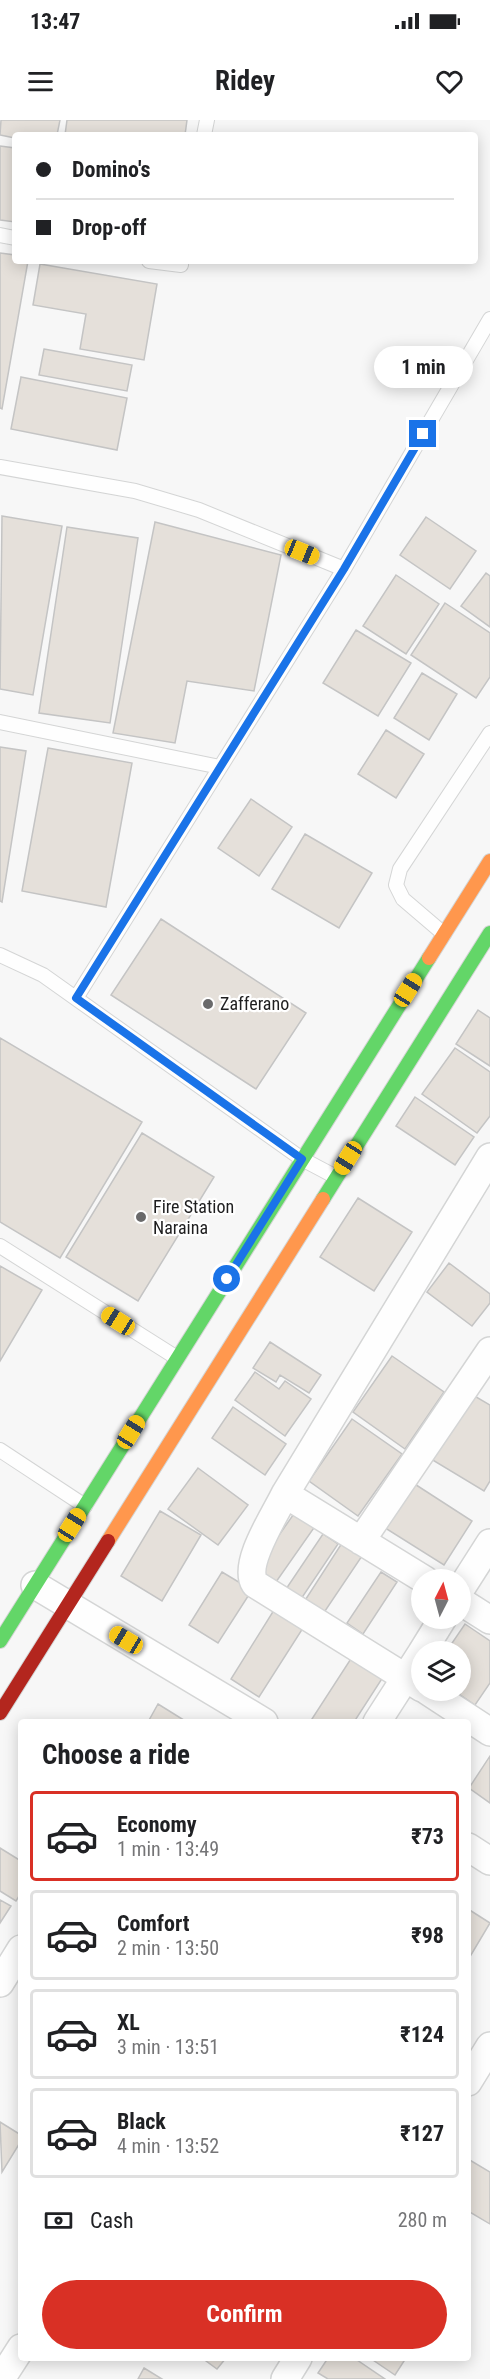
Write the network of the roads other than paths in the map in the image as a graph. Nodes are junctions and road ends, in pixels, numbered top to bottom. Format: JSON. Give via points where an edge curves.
{"nodes":[{"id":1,"x":490,"y":319,"type":"edge"},
{"id":2,"x":0,"y":467,"type":"edge"},
{"id":3,"x":344,"y":569,"type":"junction"},
{"id":4,"x":0,"y":722,"type":"edge"},
{"id":5,"x":490,"y":733,"type":"edge"},
{"id":6,"x":220,"y":767,"type":"junction"},
{"id":7,"x":490,"y":861,"type":"edge"},
{"id":8,"x":490,"y":933,"type":"edge"},
{"id":9,"x":444,"y":934,"type":"junction"},
{"id":10,"x":0,"y":955,"type":"edge"},
{"id":11,"x":76,"y":998,"type":"junction"},
{"id":12,"x":490,"y":1157,"type":"edge"},
{"id":13,"x":302,"y":1159,"type":"junction"},
{"id":14,"x":336,"y":1177,"type":"junction"},
{"id":15,"x":0,"y":1246,"type":"edge"},
{"id":16,"x":490,"y":1351,"type":"edge"},
{"id":17,"x":177,"y":1358,"type":"junction"},
{"id":18,"x":0,"y":1450,"type":"edge"},
{"id":19,"x":285,"y":1494,"type":"junction"},
{"id":20,"x":85,"y":1506,"type":"junction"},
{"id":21,"x":361,"y":1541,"type":"junction"},
{"id":22,"x":490,"y":1543,"type":"edge"},
{"id":23,"x":411,"y":1571,"type":"edge"},
{"id":24,"x":471,"y":1573,"type":"edge"},
{"id":25,"x":35,"y":1585,"type":"junction"},
{"id":26,"x":67,"y":1605,"type":"junction"},
{"id":27,"x":471,"y":1608,"type":"edge"},
{"id":28,"x":490,"y":1620,"type":"edge"},
{"id":29,"x":0,"y":1641,"type":"edge"},
{"id":30,"x":411,"y":1681,"type":"edge"},
{"id":31,"x":411,"y":1691,"type":"edge"},
{"id":32,"x":443,"y":1701,"type":"edge"},
{"id":33,"x":0,"y":1713,"type":"edge"},
{"id":34,"x":259,"y":1719,"type":"edge"},
{"id":35,"x":380,"y":1719,"type":"edge"},
{"id":36,"x":470,"y":1719,"type":"edge"},
{"id":37,"x":471,"y":1720,"type":"edge"},
{"id":38,"x":490,"y":1732,"type":"edge"},
{"id":39,"x":471,"y":1849,"type":"edge"},
{"id":40,"x":490,"y":1861,"type":"edge"},
{"id":41,"x":18,"y":1954,"type":"edge"},
{"id":42,"x":0,"y":1983,"type":"edge"},
{"id":43,"x":490,"y":2046,"type":"edge"},
{"id":44,"x":471,"y":2077,"type":"edge"},
{"id":45,"x":18,"y":2353,"type":"edge"},
{"id":46,"x":296,"y":2361,"type":"edge"},
{"id":47,"x":1,"y":2379,"type":"edge"},
{"id":48,"x":285,"y":2379,"type":"edge"}],
"edges":[{"from":1,"to":3,"type":"lane"},
{"from":2,"to":3,"type":"lane","via":[[146,494],[199,510]]},
{"from":3,"to":6,"type":"lane"},
{"from":4,"to":6,"type":"lane"},
{"from":5,"to":9,"type":"lane","via":[[400,869],[396,885],[403,899]]},
{"from":6,"to":11,"type":"lane"},
{"from":7,"to":9,"type":"main road"},
{"from":8,"to":14,"type":"main road"},
{"from":9,"to":13,"type":"main road"},
{"from":10,"to":11,"type":"lane","via":[[43,975]]},
{"from":11,"to":13,"type":"lane"},
{"from":12,"to":19,"type":"street"},
{"from":13,"to":14,"type":"lane"},
{"from":13,"to":17,"type":"main road"},
{"from":14,"to":26,"type":"main road"},
{"from":15,"to":17,"type":"lane"},
{"from":16,"to":21,"type":"street"},
{"from":17,"to":20,"type":"main road"},
{"from":18,"to":20,"type":"lane"},
{"from":19,"to":21,"type":"street"},
{"from":19,"to":30,"type":"street","via":[[253,1559],[251,1577],[255,1584]]},
{"from":20,"to":25,"type":"main road"},
{"from":21,"to":23,"type":"street"},
{"from":22,"to":24,"type":"street"},
{"from":25,"to":26,"type":"street"},
{"from":25,"to":29,"type":"main road"},
{"from":26,"to":33,"type":"main road"},
{"from":26,"to":34,"type":"street"},
{"from":27,"to":28,"type":"street"},
{"from":31,"to":35,"type":"street"},
{"from":32,"to":36,"type":"street"},
{"from":37,"to":38,"type":"street"},
{"from":39,"to":40,"type":"street"},
{"from":41,"to":42,"type":"street"},
{"from":43,"to":44,"type":"street"},
{"from":45,"to":47,"type":"street"},
{"from":46,"to":48,"type":"street"}]}
